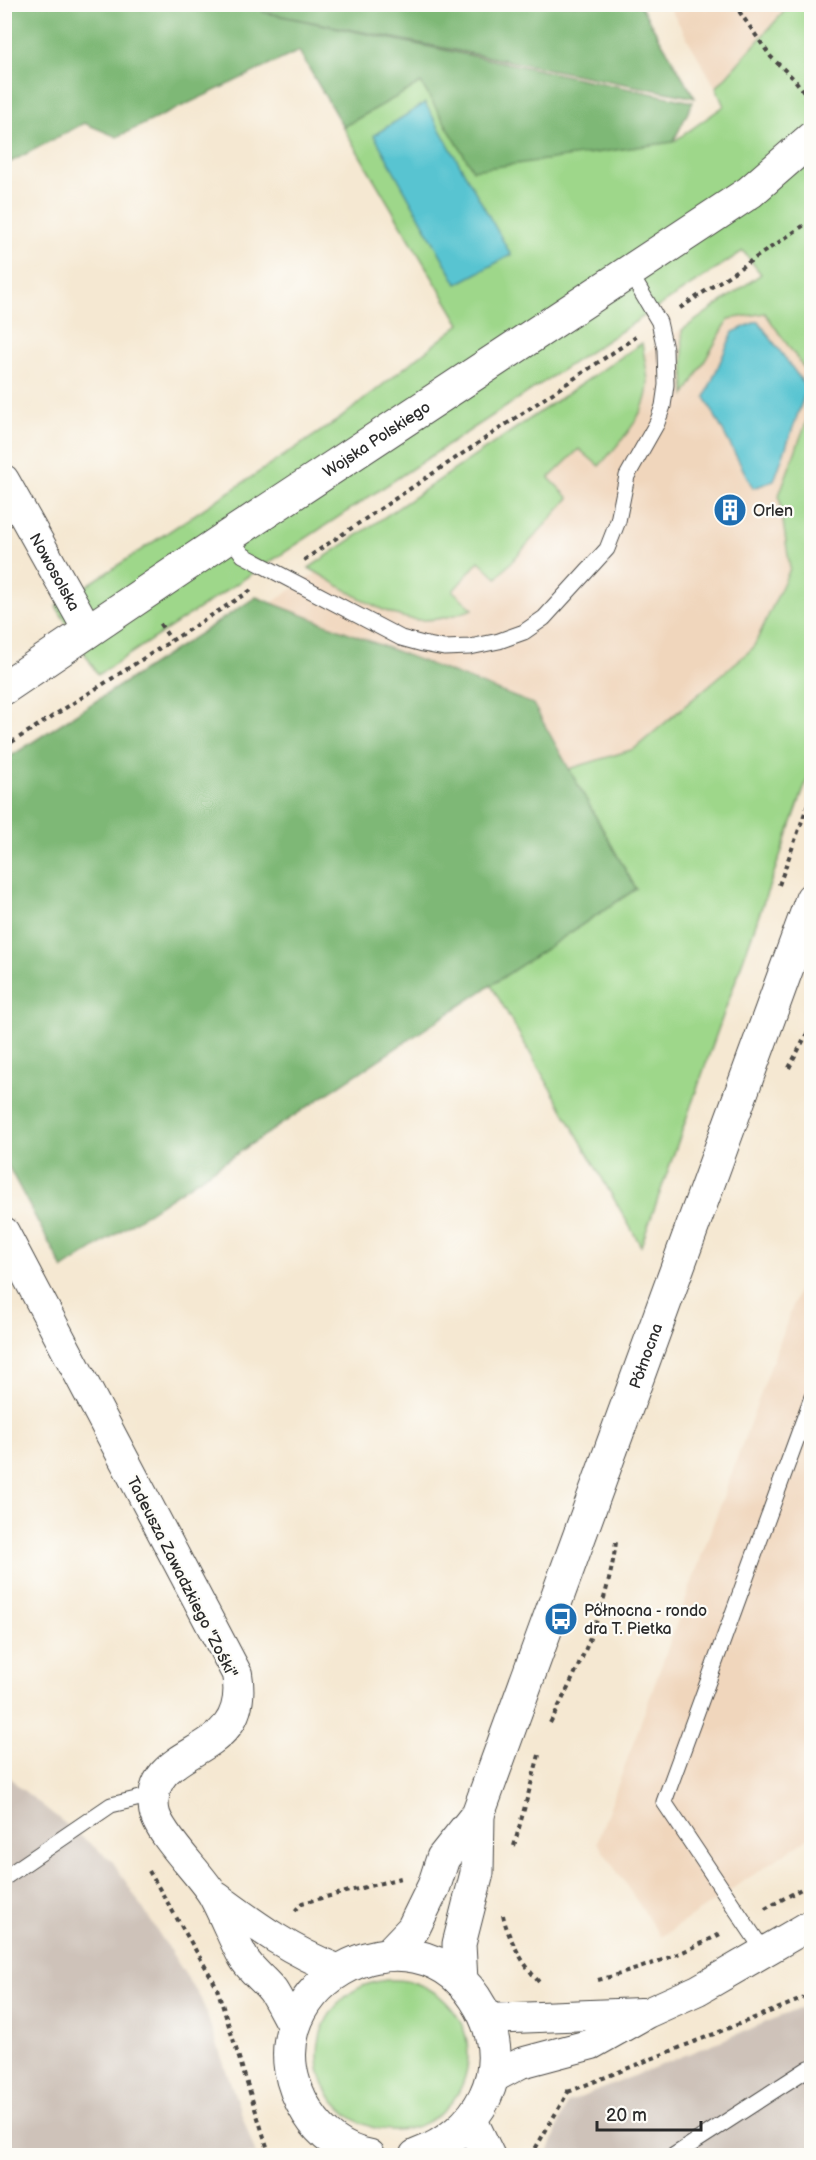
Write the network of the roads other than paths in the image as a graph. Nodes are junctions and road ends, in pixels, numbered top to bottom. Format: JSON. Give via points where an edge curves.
{"nodes":[{"id":1,"x":812,"y":138,"type":"edge"},
{"id":2,"x":812,"y":164,"type":"edge"},
{"id":3,"x":750,"y":192,"type":"junction"},
{"id":4,"x":630,"y":273,"type":"junction"},
{"id":5,"x":4,"y":480,"type":"edge"},
{"id":6,"x":229,"y":536,"type":"junction"},
{"id":7,"x":89,"y":632,"type":"junction"},
{"id":8,"x":4,"y":688,"type":"edge"},
{"id":9,"x":812,"y":899,"type":"edge"},
{"id":10,"x":4,"y":1232,"type":"edge"},
{"id":11,"x":812,"y":1397,"type":"edge"},
{"id":12,"x":153,"y":1795,"type":"junction"},
{"id":13,"x":478,"y":1814,"type":"junction"},
{"id":14,"x":4,"y":1878,"type":"edge"},
{"id":15,"x":213,"y":1894,"type":"junction"},
{"id":16,"x":812,"y":1924,"type":"edge"},
{"id":17,"x":765,"y":1953,"type":"junction"},
{"id":18,"x":389,"y":1954,"type":"junction"},
{"id":19,"x":337,"y":1970,"type":"junction"},
{"id":20,"x":461,"y":1981,"type":"junction"},
{"id":21,"x":647,"y":2013,"type":"junction"},
{"id":22,"x":487,"y":2019,"type":"junction"},
{"id":23,"x":293,"y":2027,"type":"junction"},
{"id":24,"x":812,"y":2071,"type":"edge"},
{"id":25,"x":491,"y":2079,"type":"junction"},
{"id":26,"x":471,"y":2121,"type":"junction"},
{"id":27,"x":314,"y":2124,"type":"junction"},
{"id":28,"x":322,"y":2156,"type":"edge"},
{"id":29,"x":369,"y":2156,"type":"edge"},
{"id":30,"x":416,"y":2156,"type":"edge"},
{"id":31,"x":488,"y":2156,"type":"edge"},
{"id":32,"x":673,"y":2156,"type":"edge"}],
"edges":[{"from":1,"to":3,"type":"street","name":"Wojska Polskiego"},
{"from":2,"to":3,"type":"street","name":"Wojska Polskiego"},
{"from":3,"to":4,"type":"street","name":"Wojska Polskiego"},
{"from":4,"to":6,"type":"street","name":"Wojska Polskiego"},
{"from":4,"to":6,"type":"lane","via":[[659,322],[665,349],[663,406],[627,476],[607,549],[544,618],[524,632],[470,647],[444,648],[401,638],[243,555]]},
{"from":5,"to":7,"type":"street","name":"Nowosolska"},
{"from":6,"to":7,"type":"street","name":"Wojska Polskiego"},
{"from":7,"to":8,"type":"street","name":"Wojska Polskiego"},
{"from":9,"to":13,"type":"street","name":"Północna"},
{"from":10,"to":12,"type":"street","name":"Tadeusza Zawadzkiego \"Zośki\"","via":[[237,1674],[238,1709],[227,1728],[166,1770]]},
{"from":11,"to":17,"type":"lane","via":[[664,1802]]},
{"from":12,"to":14,"type":"lane","via":[[111,1805]]},
{"from":12,"to":15,"type":"street","via":[[154,1812],[164,1830]]},
{"from":13,"to":18,"type":"street","via":[[443,1858],[413,1929]]},
{"from":13,"to":20,"type":"street","via":[[477,1874],[459,1944]]},
{"from":15,"to":19,"type":"street","via":[[306,1958]]},
{"from":15,"to":23,"type":"street","via":[[244,1959],[273,1991]]},
{"from":16,"to":17,"type":"street"},
{"from":17,"to":21,"type":"street","via":[[699,1990]]},
{"from":18,"to":19,"type":"street","via":[[362,1958]]},
{"from":18,"to":20,"type":"street","via":[[415,1957],[440,1966]]},
{"from":19,"to":23,"type":"street","via":[[303,2004]]},
{"from":20,"to":22,"type":"street"},
{"from":21,"to":22,"type":"street"},
{"from":21,"to":25,"type":"street","via":[[592,2044],[521,2063]]},
{"from":22,"to":25,"type":"street","via":[[492,2038]]},
{"from":23,"to":27,"type":"street","via":[[289,2061],[296,2095]]},
{"from":24,"to":32,"type":"lane","via":[[809,2068]]},
{"from":25,"to":26,"type":"street"},
{"from":26,"to":30,"type":"street","via":[[455,2136]]},
{"from":26,"to":31,"type":"street"},
{"from":27,"to":28,"type":"street"},
{"from":27,"to":29,"type":"street","via":[[336,2143]]}]}
